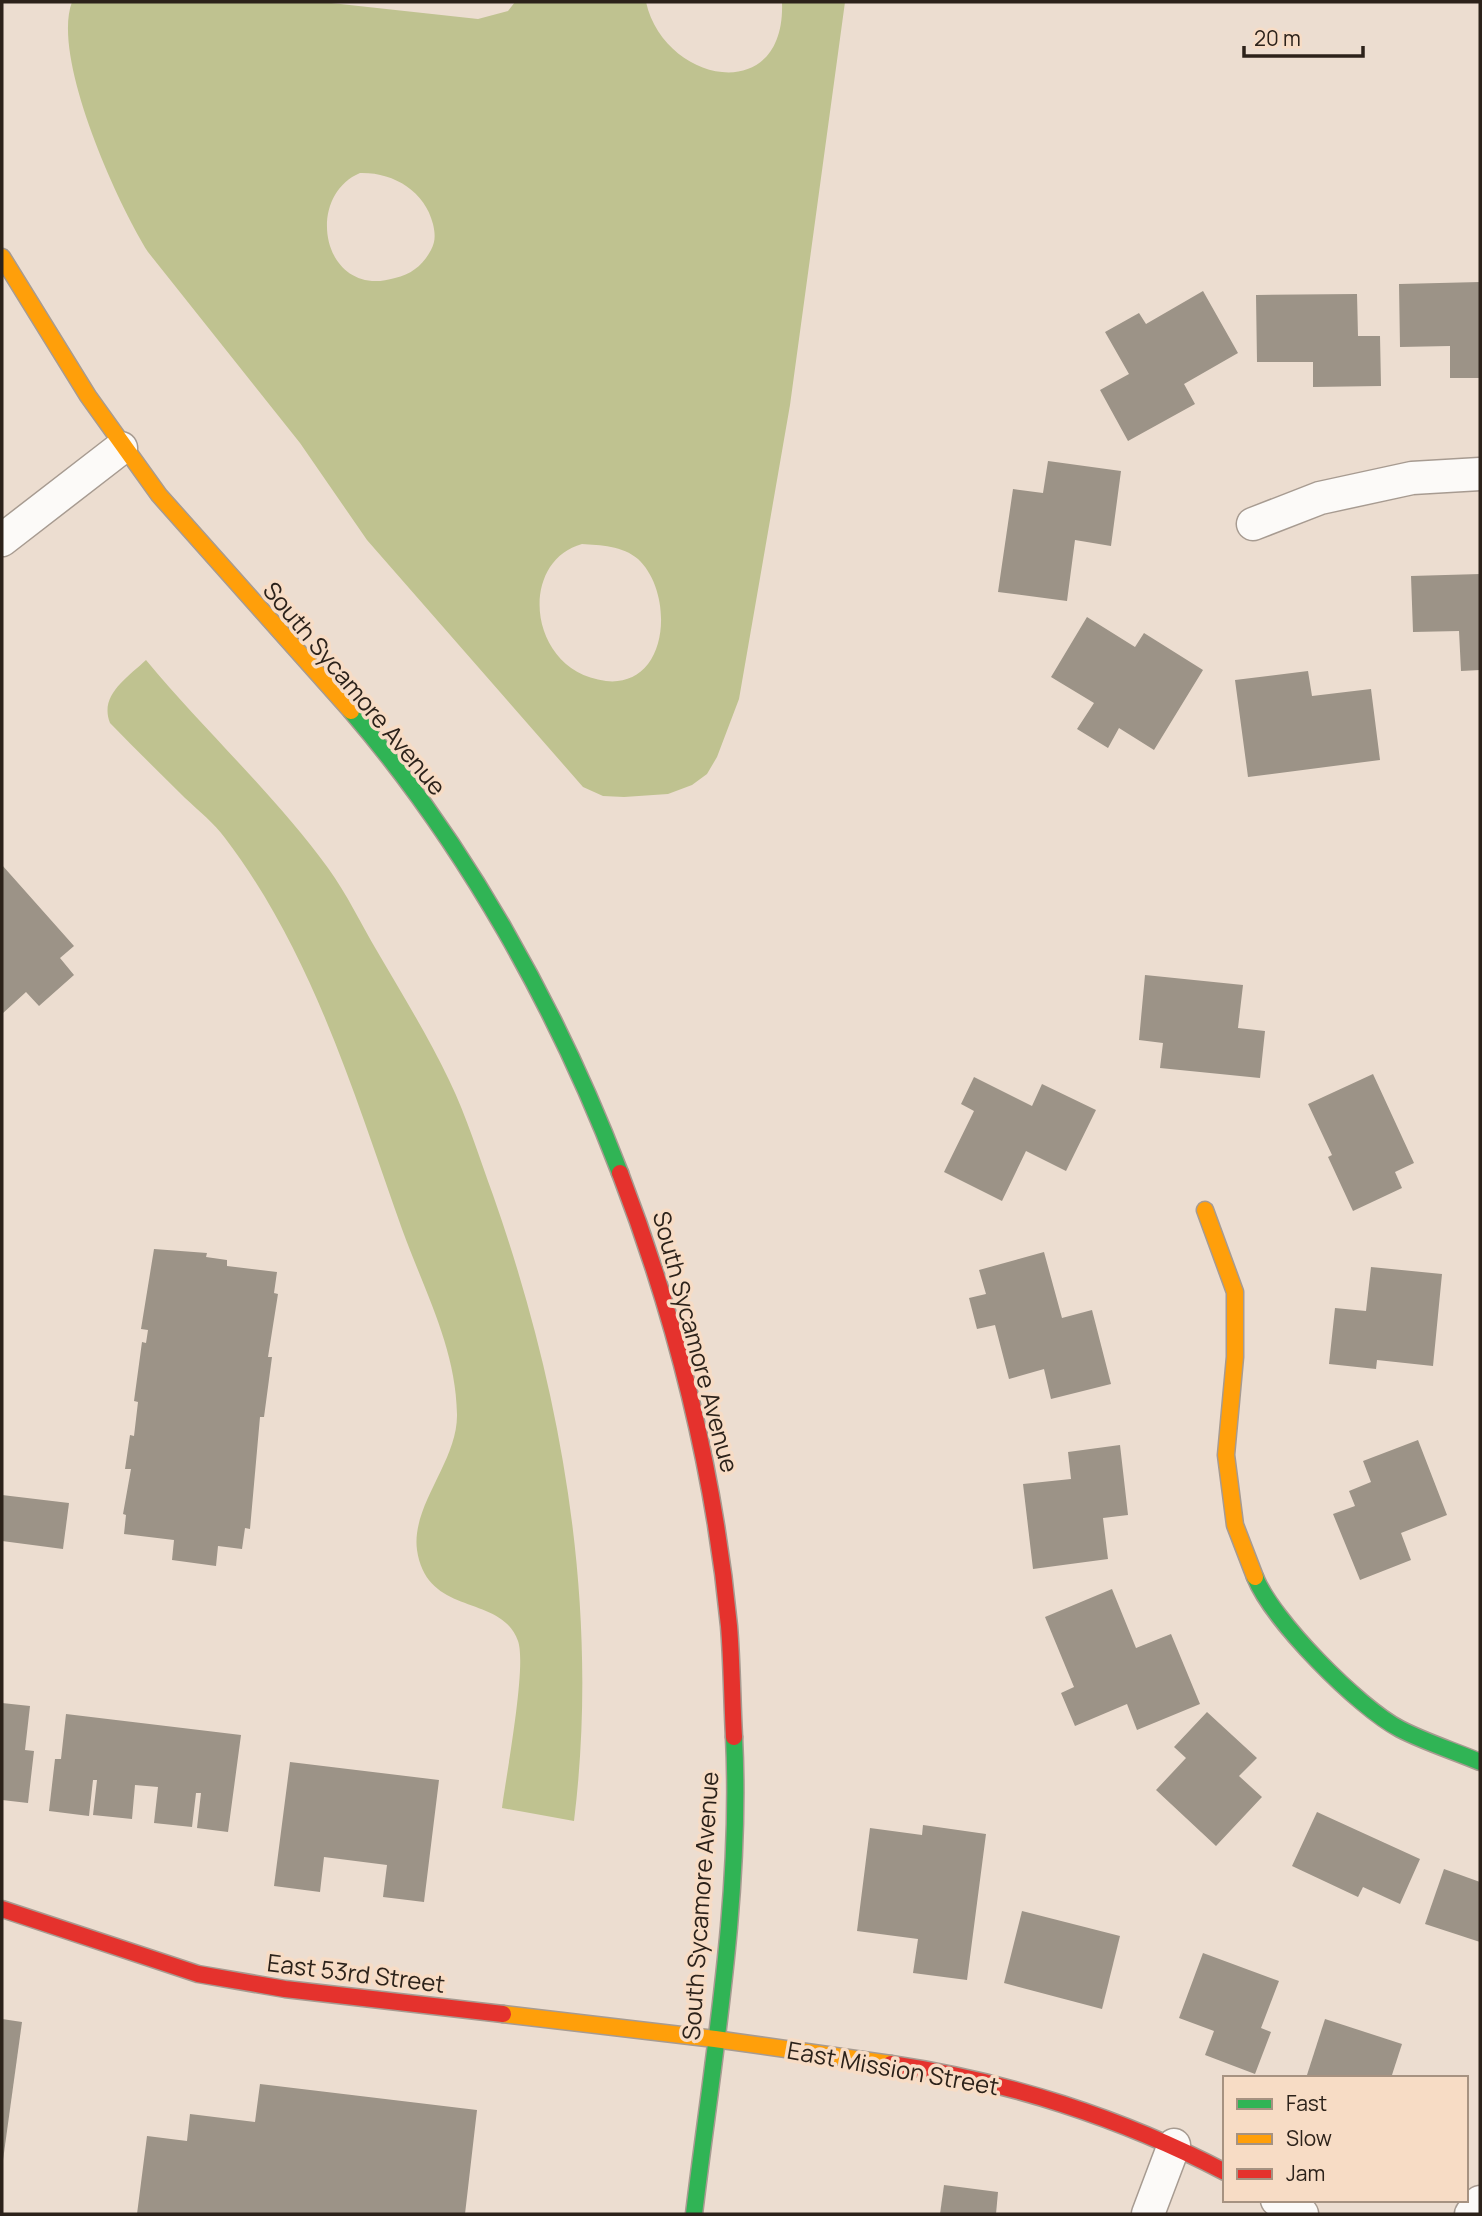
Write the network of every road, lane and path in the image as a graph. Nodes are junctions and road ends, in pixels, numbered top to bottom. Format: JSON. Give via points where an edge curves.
{"nodes":[{"id":1,"x":2,"y":257,"type":"edge"},
{"id":2,"x":121,"y":448,"type":"junction"},
{"id":3,"x":1480,"y":474,"type":"edge"},
{"id":4,"x":1253,"y":524,"type":"dead end"},
{"id":5,"x":2,"y":540,"type":"edge"},
{"id":6,"x":1205,"y":1210,"type":"dead end"},
{"id":7,"x":1480,"y":1762,"type":"edge"},
{"id":8,"x":2,"y":1909,"type":"edge"},
{"id":9,"x":715,"y":2039,"type":"junction"},
{"id":10,"x":1174,"y":2145,"type":"junction"},
{"id":11,"x":1223,"y":2171,"type":"edge"},
{"id":12,"x":1281,"y":2202,"type":"edge"},
{"id":13,"x":1480,"y":2202,"type":"edge"},
{"id":14,"x":694,"y":2214,"type":"edge"},
{"id":15,"x":1148,"y":2214,"type":"edge"},
{"id":16,"x":1302,"y":2214,"type":"edge"},
{"id":17,"x":1471,"y":2214,"type":"edge"}],
"edges":[{"from":1,"to":2,"type":"main road","name":"South Sycamore Avenue"},
{"from":2,"to":5,"type":"street"},
{"from":2,"to":9,"type":"main road","name":"South Sycamore Avenue","via":[[372,739],[448,840],[520,954],[554,1020],[633,1201],[686,1377],[724,1565],[735,1786]]},
{"from":3,"to":4,"type":"street","via":[[1412,478],[1333,495]]},
{"from":6,"to":7,"type":"main road","via":[[1235,1292],[1235,1357],[1226,1455],[1235,1525],[1258,1585],[1304,1646],[1341,1685],[1398,1728]]},
{"from":8,"to":9,"type":"main road","name":"East 53rd Street","via":[[198,1975]]},
{"from":9,"to":10,"type":"main road","name":"East Mission Street","via":[[938,2071],[1037,2096]]},
{"from":9,"to":14,"type":"main road","name":"South Sycamore Avenue"},
{"from":10,"to":11,"type":"main road","name":"East Mission Street"},
{"from":10,"to":15,"type":"street"},
{"from":12,"to":16,"type":"street"},
{"from":13,"to":17,"type":"street"}]}
